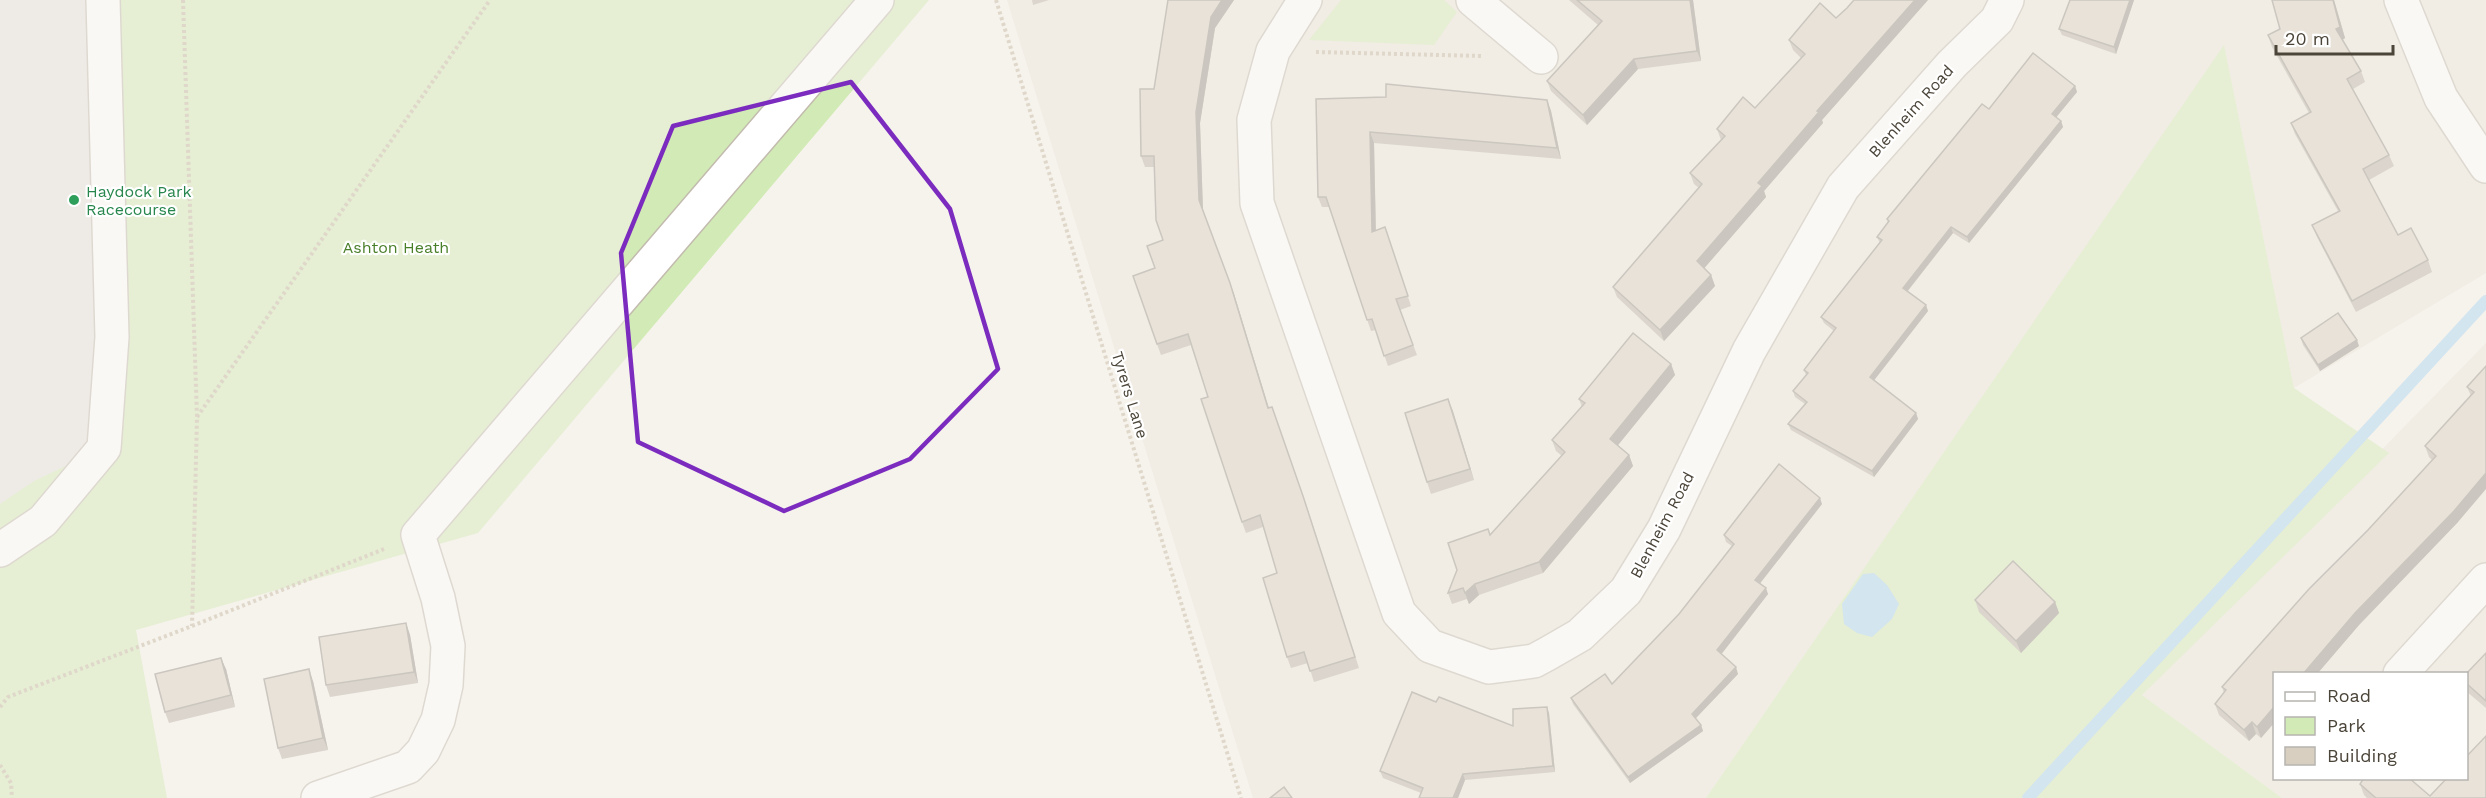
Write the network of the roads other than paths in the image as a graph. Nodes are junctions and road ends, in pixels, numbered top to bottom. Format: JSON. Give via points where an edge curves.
{"nodes":[{"id":1,"x":103,"y":0,"type":"edge"},
{"id":2,"x":877,"y":0,"type":"edge"},
{"id":3,"x":1305,"y":0,"type":"edge"},
{"id":4,"x":1473,"y":0,"type":"edge"},
{"id":5,"x":2007,"y":0,"type":"edge"},
{"id":6,"x":2412,"y":3,"type":"edge"},
{"id":7,"x":1541,"y":57,"type":"dead end"},
{"id":8,"x":2486,"y":166,"type":"edge"},
{"id":9,"x":0,"y":550,"type":"edge"},
{"id":10,"x":2486,"y":580,"type":"edge"},
{"id":11,"x":2402,"y":672,"type":"edge"},
{"id":12,"x":318,"y":798,"type":"edge"}],
"edges":[{"from":1,"to":9,"type":"street","via":[[112,338],[104,448],[44,521]]},
{"from":2,"to":12,"type":"street","via":[[418,535],[448,646],[446,685],[438,720],[423,751],[408,767]]},
{"from":3,"to":5,"type":"street","name":"Blenheim Road","via":[[1273,51],[1254,120],[1257,203],[1399,613],[1430,646],[1488,667],[1534,661],[1547,654],[1580,635],[1626,591],[1664,529],[1749,351],[1843,187],[1952,64],[1997,20]]},
{"from":4,"to":7,"type":"street"},
{"from":6,"to":8,"type":"street","via":[[2440,98]]},
{"from":10,"to":11,"type":"street"}]}
